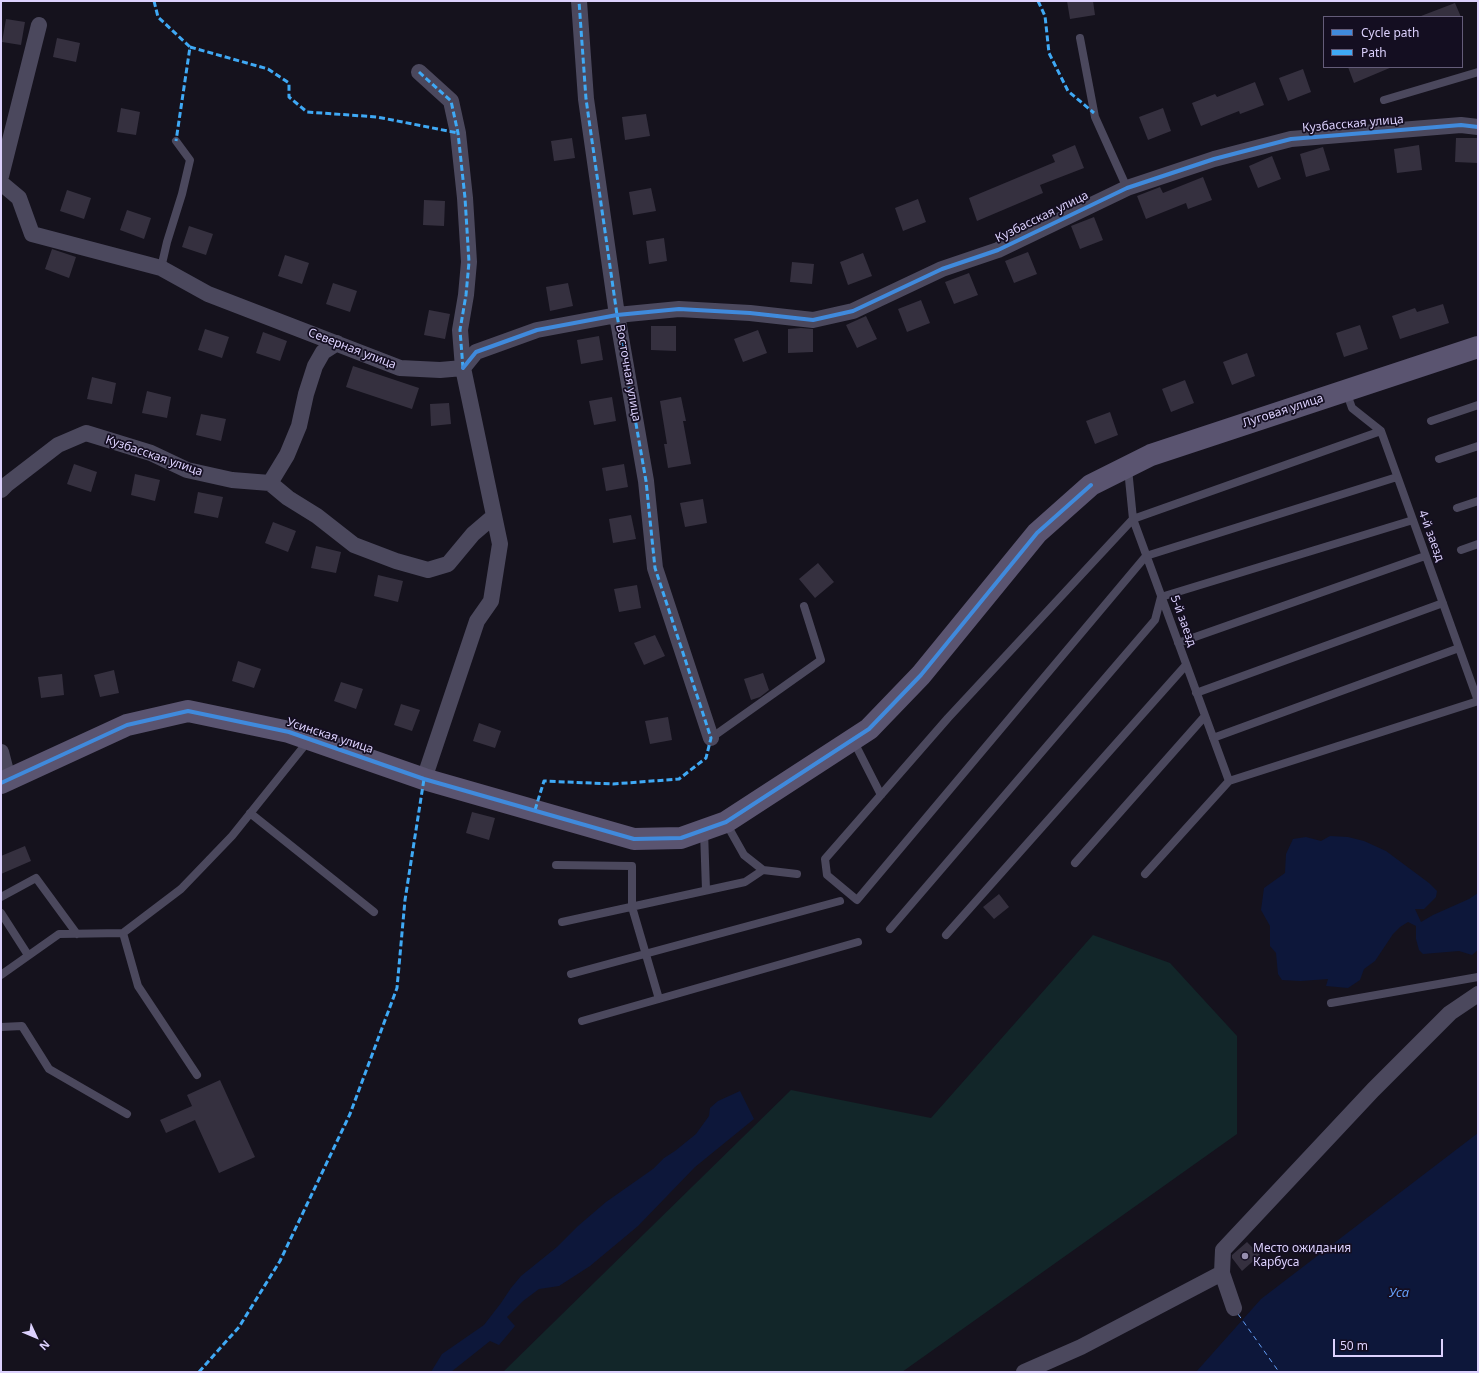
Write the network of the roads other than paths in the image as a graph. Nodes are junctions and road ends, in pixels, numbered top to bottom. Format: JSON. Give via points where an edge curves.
{"nodes":[{"id":1,"x":579,"y":1,"type":"edge"},
{"id":2,"x":39,"y":25,"type":"dead end"},
{"id":3,"x":1080,"y":38,"type":"dead end"},
{"id":4,"x":419,"y":72,"type":"dead end"},
{"id":5,"x":1478,"y":72,"type":"edge"},
{"id":6,"x":1384,"y":100,"type":"dead end"},
{"id":7,"x":1478,"y":127,"type":"edge"},
{"id":8,"x":176,"y":141,"type":"dead end"},
{"id":9,"x":1,"y":176,"type":"edge"},
{"id":10,"x":1,"y":183,"type":"edge"},
{"id":11,"x":1126,"y":188,"type":"junction"},
{"id":12,"x":161,"y":268,"type":"junction"},
{"id":13,"x":618,"y":316,"type":"junction"},
{"id":14,"x":337,"y":343,"type":"junction"},
{"id":15,"x":1478,"y":347,"type":"edge"},
{"id":16,"x":463,"y":368,"type":"junction"},
{"id":17,"x":1346,"y":390,"type":"junction"},
{"id":18,"x":1478,"y":405,"type":"edge"},
{"id":19,"x":1431,"y":421,"type":"dead end"},
{"id":20,"x":1380,"y":431,"type":"junction"},
{"id":21,"x":1478,"y":446,"type":"edge"},
{"id":22,"x":1439,"y":459,"type":"dead end"},
{"id":23,"x":1128,"y":466,"type":"junction"},
{"id":24,"x":1397,"y":477,"type":"junction"},
{"id":25,"x":270,"y":483,"type":"junction"},
{"id":26,"x":1,"y":490,"type":"edge"},
{"id":27,"x":1478,"y":501,"type":"edge"},
{"id":28,"x":1457,"y":508,"type":"dead end"},
{"id":29,"x":494,"y":516,"type":"junction"},
{"id":30,"x":1133,"y":519,"type":"junction"},
{"id":31,"x":1413,"y":520,"type":"junction"},
{"id":32,"x":1478,"y":544,"type":"edge"},
{"id":33,"x":1461,"y":550,"type":"dead end"},
{"id":34,"x":1146,"y":556,"type":"junction"},
{"id":35,"x":1425,"y":556,"type":"junction"},
{"id":36,"x":1161,"y":597,"type":"junction"},
{"id":37,"x":1443,"y":603,"type":"junction"},
{"id":38,"x":804,"y":606,"type":"dead end"},
{"id":39,"x":1178,"y":643,"type":"junction"},
{"id":40,"x":1459,"y":648,"type":"junction"},
{"id":41,"x":1186,"y":664,"type":"junction"},
{"id":42,"x":1196,"y":693,"type":"junction"},
{"id":43,"x":1478,"y":701,"type":"edge"},
{"id":44,"x":1205,"y":716,"type":"junction"},
{"id":45,"x":711,"y":738,"type":"joint"},
{"id":46,"x":1213,"y":738,"type":"junction"},
{"id":47,"x":310,"y":739,"type":"junction"},
{"id":48,"x":852,"y":740,"type":"junction"},
{"id":49,"x":1,"y":752,"type":"edge"},
{"id":50,"x":424,"y":779,"type":"junction"},
{"id":51,"x":5,"y":781,"type":"edge"},
{"id":52,"x":1229,"y":781,"type":"junction"},
{"id":53,"x":881,"y":795,"type":"junction"},
{"id":54,"x":250,"y":813,"type":"junction"},
{"id":55,"x":726,"y":822,"type":"junction"},
{"id":56,"x":704,"y":830,"type":"junction"},
{"id":57,"x":1075,"y":862,"type":"dead end"},
{"id":58,"x":556,"y":865,"type":"dead end"},
{"id":59,"x":763,"y":870,"type":"junction"},
{"id":60,"x":797,"y":874,"type":"dead end"},
{"id":61,"x":1145,"y":874,"type":"dead end"},
{"id":62,"x":706,"y":890,"type":"junction"},
{"id":63,"x":1,"y":897,"type":"edge"},
{"id":64,"x":840,"y":901,"type":"dead end"},
{"id":65,"x":632,"y":907,"type":"junction"},
{"id":66,"x":374,"y":912,"type":"dead end"},
{"id":67,"x":1,"y":913,"type":"edge"},
{"id":68,"x":562,"y":922,"type":"dead end"},
{"id":69,"x":890,"y":928,"type":"dead end"},
{"id":70,"x":123,"y":933,"type":"junction"},
{"id":71,"x":76,"y":934,"type":"junction"},
{"id":72,"x":946,"y":935,"type":"dead end"},
{"id":73,"x":858,"y":942,"type":"dead end"},
{"id":74,"x":646,"y":954,"type":"junction"},
{"id":75,"x":28,"y":955,"type":"junction"},
{"id":76,"x":571,"y":974,"type":"dead end"},
{"id":77,"x":1,"y":975,"type":"edge"},
{"id":78,"x":1478,"y":977,"type":"edge"},
{"id":79,"x":1478,"y":994,"type":"edge"},
{"id":80,"x":659,"y":999,"type":"junction"},
{"id":81,"x":1331,"y":1004,"type":"dead end"},
{"id":82,"x":582,"y":1021,"type":"dead end"},
{"id":83,"x":1,"y":1027,"type":"edge"},
{"id":84,"x":197,"y":1075,"type":"dead end"},
{"id":85,"x":128,"y":1114,"type":"dead end"},
{"id":86,"x":1222,"y":1273,"type":"junction"},
{"id":87,"x":1234,"y":1308,"type":"dead end"},
{"id":88,"x":1024,"y":1372,"type":"edge"}],
"edges":[{"from":1,"to":13,"type":"street","name":"Восточная улица","via":[[586,100]]},
{"from":2,"to":9,"type":"street"},
{"from":3,"to":11,"type":"lane","via":[[1095,117]]},
{"from":4,"to":16,"type":"street","via":[[451,101],[458,133],[469,262],[460,330]]},
{"from":5,"to":6,"type":"lane"},
{"from":7,"to":11,"type":"street","name":"Кузбасская улица","via":[[1461,125],[1291,139],[1214,159]]},
{"from":8,"to":12,"type":"lane","via":[[190,160]]},
{"from":10,"to":12,"type":"street","name":"Северная улица","via":[[19,198],[32,234]]},
{"from":11,"to":13,"type":"street","name":"Кузбасская улица","via":[[998,250],[942,269],[853,311],[813,320],[679,309]]},
{"from":12,"to":14,"type":"street","name":"Северная улица","via":[[208,294]]},
{"from":13,"to":16,"type":"street","name":"Кузбасская улица","via":[[530,333],[476,352]]},
{"from":13,"to":45,"type":"street","name":"Восточная улица","via":[[646,481],[655,568]]},
{"from":14,"to":16,"type":"street","name":"Северная улица","via":[[400,368]]},
{"from":14,"to":25,"type":"street","via":[[323,352],[315,366],[299,426],[287,456]]},
{"from":15,"to":17,"type":"street","name":"Луговая улица"},
{"from":16,"to":29,"type":"street"},
{"from":17,"to":20,"type":"lane","via":[[1352,408]]},
{"from":17,"to":23,"type":"street","name":"Луговая улица","via":[[1151,455]]},
{"from":18,"to":19,"type":"lane"},
{"from":20,"to":24,"type":"lane","name":"4-й заезд"},
{"from":20,"to":30,"type":"lane"},
{"from":21,"to":22,"type":"lane"},
{"from":23,"to":30,"type":"lane","name":"5-й заезд"},
{"from":23,"to":48,"type":"street","name":"Луговая улица","via":[[1091,485],[1037,533],[921,675],[869,728]]},
{"from":24,"to":31,"type":"lane","name":"4-й заезд"},
{"from":24,"to":34,"type":"lane"},
{"from":25,"to":26,"type":"street","name":"Кузбасская улица","via":[[232,480],[187,470],[151,453],[86,433],[58,446]]},
{"from":25,"to":29,"type":"street","via":[[354,546],[428,570],[448,564],[473,534]]},
{"from":27,"to":28,"type":"lane"},
{"from":29,"to":50,"type":"street","via":[[500,544],[491,601],[477,621]]},
{"from":30,"to":34,"type":"lane","name":"5-й заезд"},
{"from":30,"to":53,"type":"lane","via":[[948,718]]},
{"from":31,"to":35,"type":"lane","name":"4-й заезд"},
{"from":31,"to":36,"type":"lane"},
{"from":32,"to":33,"type":"lane"},
{"from":34,"to":36,"type":"lane","name":"5-й заезд"},
{"from":34,"to":53,"type":"lane","via":[[857,900],[827,875],[826,858]]},
{"from":35,"to":37,"type":"lane","name":"4-й заезд"},
{"from":35,"to":39,"type":"lane"},
{"from":36,"to":39,"type":"lane","name":"5-й заезд"},
{"from":36,"to":69,"type":"lane","via":[[1154,620]]},
{"from":37,"to":40,"type":"lane","name":"4-й заезд"},
{"from":37,"to":42,"type":"lane"},
{"from":38,"to":45,"type":"lane","via":[[821,660]]},
{"from":39,"to":41,"type":"lane","name":"5-й заезд"},
{"from":40,"to":43,"type":"lane","name":"4-й заезд"},
{"from":40,"to":46,"type":"lane"},
{"from":41,"to":42,"type":"lane","name":"5-й заезд"},
{"from":41,"to":72,"type":"lane"},
{"from":42,"to":44,"type":"lane","name":"5-й заезд"},
{"from":43,"to":52,"type":"lane"},
{"from":44,"to":46,"type":"lane","name":"5-й заезд"},
{"from":44,"to":57,"type":"lane"},
{"from":46,"to":52,"type":"lane","name":"5-й заезд"},
{"from":47,"to":50,"type":"street","name":"Усинская улица"},
{"from":47,"to":51,"type":"street","name":"Усинская улица","via":[[289,732],[188,711],[127,725]]},
{"from":47,"to":54,"type":"lane"},
{"from":48,"to":53,"type":"lane"},
{"from":48,"to":55,"type":"street","name":"Усинская улица"},
{"from":49,"to":51,"type":"street"},
{"from":50,"to":56,"type":"street","name":"Усинская улица","via":[[634,839],[680,838]]},
{"from":52,"to":61,"type":"lane"},
{"from":54,"to":66,"type":"lane"},
{"from":54,"to":70,"type":"lane","via":[[232,836],[181,889]]},
{"from":55,"to":56,"type":"street","name":"Усинская улица"},
{"from":55,"to":59,"type":"lane","via":[[744,855]]},
{"from":56,"to":62,"type":"lane"},
{"from":58,"to":65,"type":"lane","via":[[632,866]]},
{"from":59,"to":60,"type":"lane"},
{"from":59,"to":62,"type":"lane","via":[[744,882]]},
{"from":62,"to":65,"type":"lane"},
{"from":63,"to":71,"type":"lane","via":[[36,878]]},
{"from":64,"to":74,"type":"lane"},
{"from":65,"to":68,"type":"lane"},
{"from":65,"to":74,"type":"lane"},
{"from":67,"to":75,"type":"lane"},
{"from":70,"to":71,"type":"lane"},
{"from":70,"to":84,"type":"lane","via":[[138,986]]},
{"from":71,"to":75,"type":"lane","via":[[59,934]]},
{"from":73,"to":80,"type":"lane"},
{"from":74,"to":76,"type":"lane"},
{"from":74,"to":80,"type":"lane"},
{"from":75,"to":77,"type":"lane"},
{"from":78,"to":81,"type":"lane"},
{"from":79,"to":86,"type":"street","via":[[1450,1013],[1411,1051],[1223,1250]]},
{"from":80,"to":82,"type":"lane"},
{"from":83,"to":85,"type":"lane","via":[[22,1026],[49,1069]]},
{"from":86,"to":87,"type":"street"},
{"from":86,"to":88,"type":"street","via":[[1081,1347]]}]}
